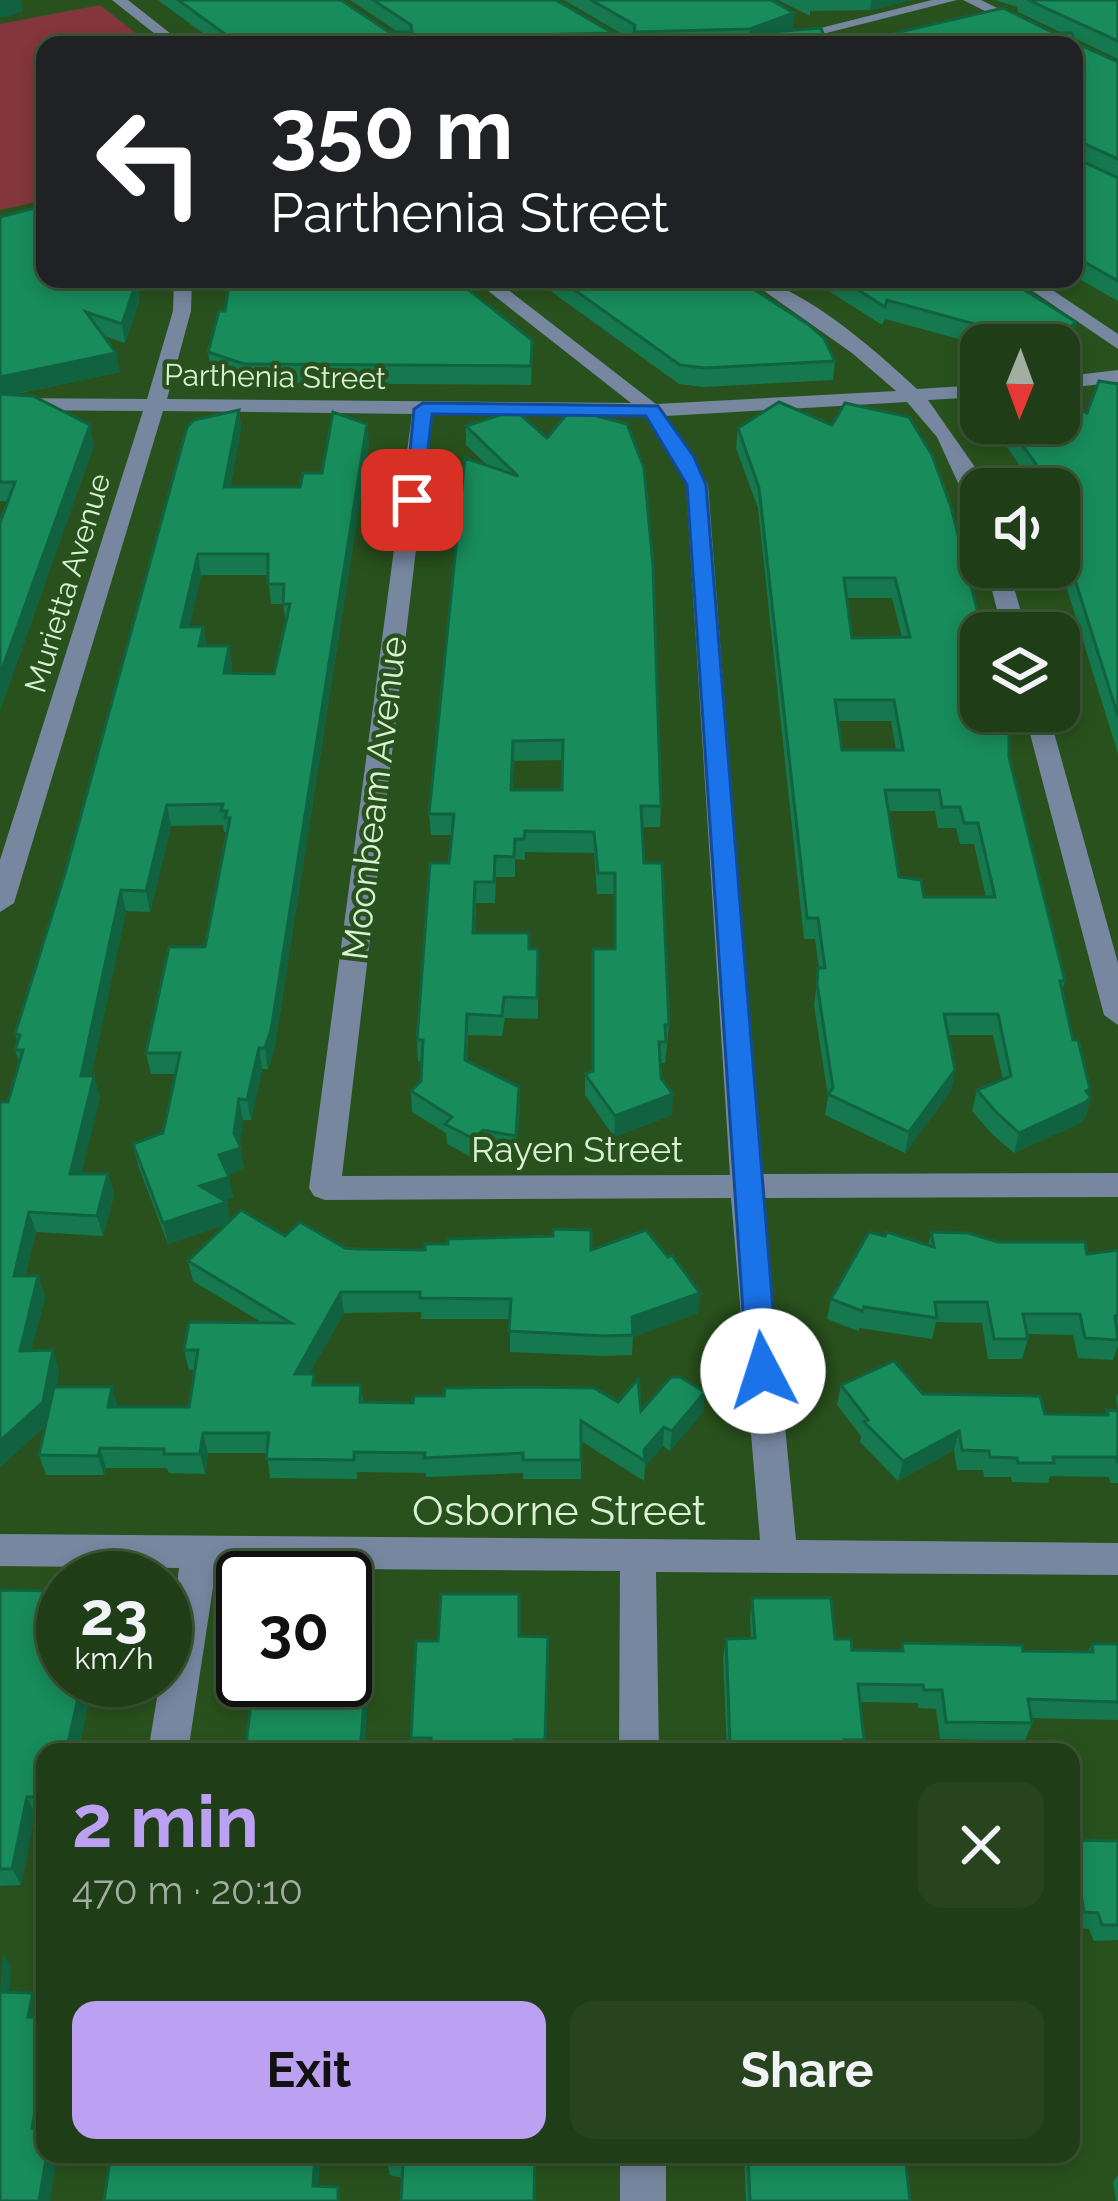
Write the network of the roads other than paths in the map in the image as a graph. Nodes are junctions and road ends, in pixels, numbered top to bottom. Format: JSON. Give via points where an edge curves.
{"nodes":[{"id":1,"x":119,"y":0,"type":"edge"},
{"id":2,"x":545,"y":0,"type":"edge"},
{"id":3,"x":950,"y":0,"type":"edge"},
{"id":4,"x":970,"y":0,"type":"edge"},
{"id":5,"x":798,"y":21,"type":"edge"},
{"id":6,"x":819,"y":32,"type":"junction"},
{"id":7,"x":166,"y":36,"type":"edge"},
{"id":8,"x":609,"y":36,"type":"edge"},
{"id":9,"x":801,"y":36,"type":"edge"},
{"id":10,"x":827,"y":36,"type":"edge"},
{"id":11,"x":1046,"y":36,"type":"edge"},
{"id":12,"x":183,"y":288,"type":"edge"},
{"id":13,"x":494,"y":288,"type":"edge"},
{"id":14,"x":770,"y":288,"type":"edge"},
{"id":15,"x":1037,"y":288,"type":"edge"},
{"id":16,"x":1118,"y":343,"type":"edge"},
{"id":17,"x":1118,"y":376,"type":"edge"},
{"id":18,"x":1080,"y":381,"type":"edge"},
{"id":19,"x":960,"y":393,"type":"edge"},
{"id":20,"x":917,"y":398,"type":"junction"},
{"id":21,"x":0,"y":404,"type":"edge"},
{"id":22,"x":154,"y":405,"type":"junction"},
{"id":23,"x":423,"y":409,"type":"junction"},
{"id":24,"x":652,"y":410,"type":"junction"},
{"id":25,"x":966,"y":468,"type":"edge"},
{"id":26,"x":1042,"y":732,"type":"edge"},
{"id":27,"x":0,"y":903,"type":"edge"},
{"id":28,"x":1118,"y":1015,"type":"edge"},
{"id":29,"x":1118,"y":1185,"type":"edge"},
{"id":30,"x":325,"y":1188,"type":"joint"},
{"id":31,"x":746,"y":1188,"type":"junction"},
{"id":32,"x":0,"y":1550,"type":"edge"},
{"id":33,"x":200,"y":1552,"type":"junction"},
{"id":34,"x":779,"y":1555,"type":"junction"},
{"id":35,"x":638,"y":1558,"type":"junction"},
{"id":36,"x":1118,"y":1558,"type":"edge"},
{"id":37,"x":169,"y":1743,"type":"edge"},
{"id":38,"x":639,"y":1743,"type":"edge"},
{"id":39,"x":643,"y":2163,"type":"edge"},
{"id":40,"x":643,"y":2201,"type":"edge"}],
"edges":[{"from":1,"to":7,"type":"street"},
{"from":2,"to":8,"type":"street"},
{"from":3,"to":6,"type":"street"},
{"from":4,"to":11,"type":"street"},
{"from":5,"to":6,"type":"street"},
{"from":6,"to":9,"type":"street"},
{"from":6,"to":10,"type":"street"},
{"from":12,"to":22,"type":"street","name":"Murietta Avenue"},
{"from":13,"to":24,"type":"street"},
{"from":14,"to":20,"type":"street","via":[[873,357]]},
{"from":15,"to":16,"type":"street"},
{"from":17,"to":18,"type":"street"},
{"from":19,"to":20,"type":"street","name":"Parthenia Street"},
{"from":20,"to":24,"type":"street","name":"Parthenia Street"},
{"from":20,"to":25,"type":"street"},
{"from":21,"to":22,"type":"street","name":"Parthenia Street"},
{"from":22,"to":23,"type":"street","name":"Parthenia Street"},
{"from":22,"to":27,"type":"street","name":"Murietta Avenue"},
{"from":23,"to":24,"type":"street","name":"Parthenia Street"},
{"from":23,"to":30,"type":"street","name":"Moonbeam Avenue"},
{"from":24,"to":31,"type":"street","via":[[697,485]]},
{"from":26,"to":28,"type":"street"},
{"from":29,"to":31,"type":"street","name":"Rayen Street"},
{"from":30,"to":31,"type":"street","name":"Rayen Street"},
{"from":31,"to":34,"type":"street"},
{"from":32,"to":33,"type":"street","name":"Osborne Street"},
{"from":33,"to":35,"type":"street","name":"Osborne Street"},
{"from":33,"to":37,"type":"street"},
{"from":34,"to":35,"type":"street","name":"Osborne Street"},
{"from":34,"to":36,"type":"street","name":"Osborne Street"},
{"from":35,"to":38,"type":"street"},
{"from":39,"to":40,"type":"street"}]}
